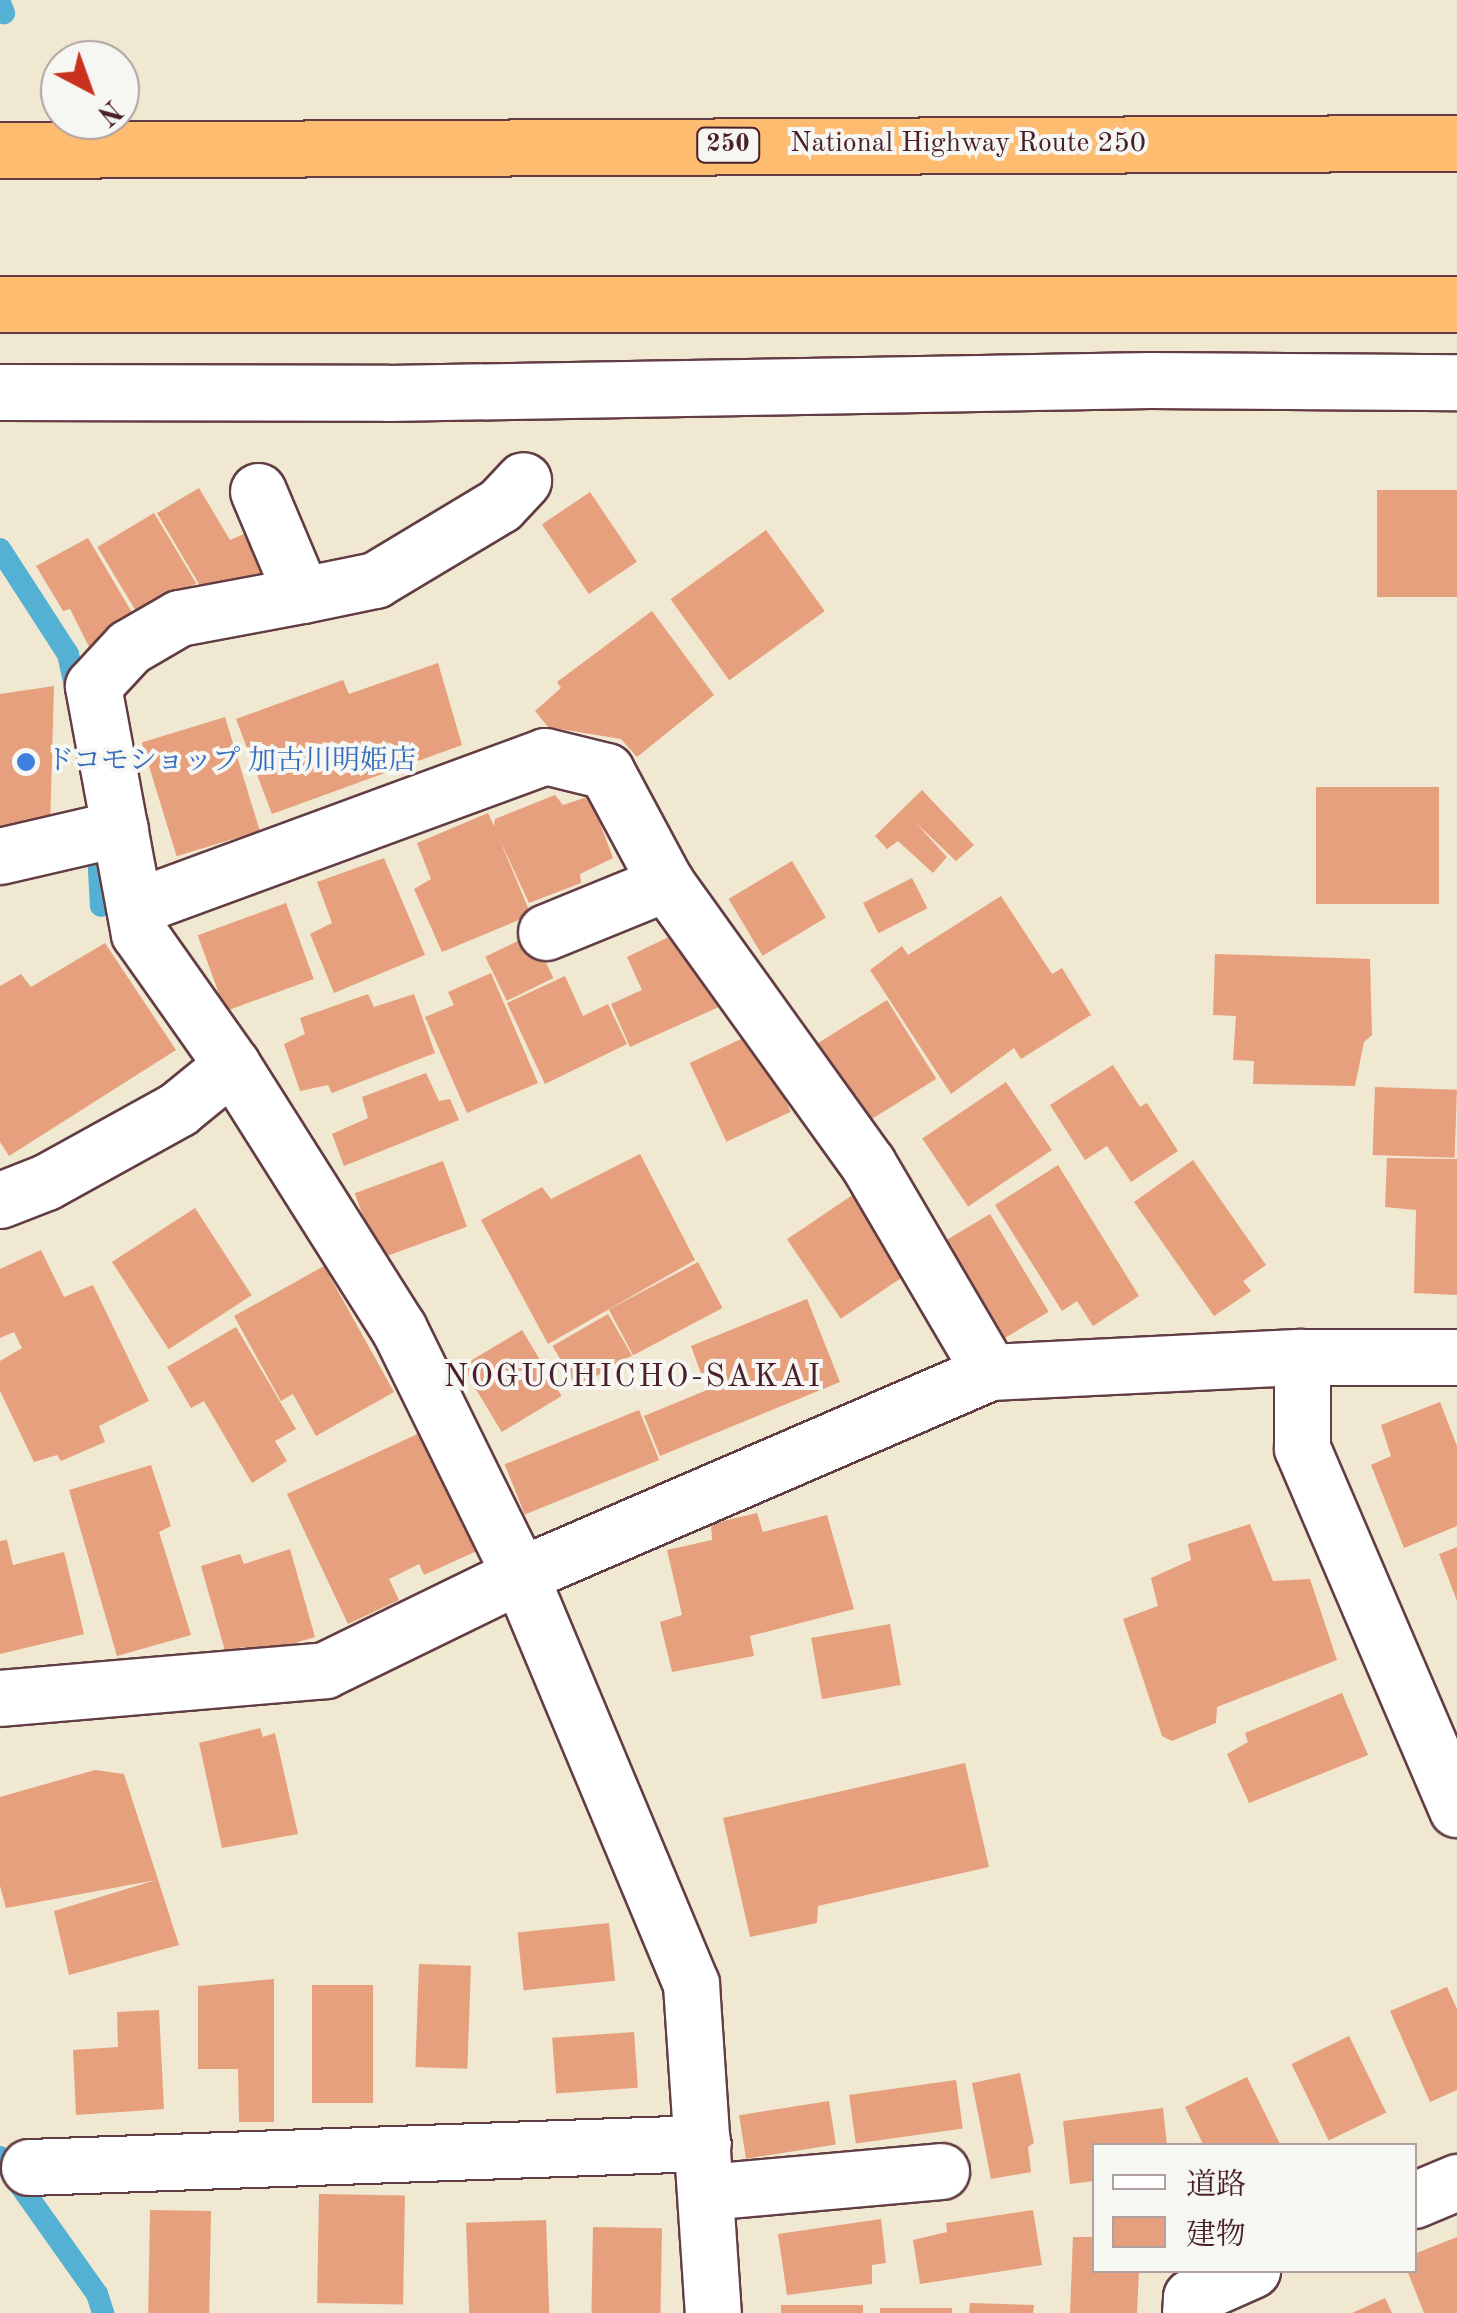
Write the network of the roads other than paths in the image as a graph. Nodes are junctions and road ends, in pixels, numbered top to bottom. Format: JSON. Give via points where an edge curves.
{"nodes":[{"id":1,"x":1457,"y":143,"type":"edge"},
{"id":2,"x":0,"y":150,"type":"edge"},
{"id":3,"x":0,"y":304,"type":"edge"},
{"id":4,"x":1457,"y":304,"type":"edge"},
{"id":5,"x":1457,"y":382,"type":"edge"},
{"id":6,"x":0,"y":392,"type":"edge"},
{"id":7,"x":523,"y":480,"type":"dead end"},
{"id":8,"x":258,"y":491,"type":"dead end"},
{"id":9,"x":302,"y":594,"type":"junction"},
{"id":10,"x":120,"y":828,"type":"junction"},
{"id":11,"x":0,"y":856,"type":"edge"},
{"id":12,"x":666,"y":883,"type":"junction"},
{"id":13,"x":134,"y":907,"type":"junction"},
{"id":14,"x":546,"y":932,"type":"dead end"},
{"id":15,"x":232,"y":1065,"type":"junction"},
{"id":16,"x":0,"y":1200,"type":"edge"},
{"id":17,"x":1302,"y":1357,"type":"junction"},
{"id":18,"x":1457,"y":1357,"type":"edge"},
{"id":19,"x":990,"y":1372,"type":"junction"},
{"id":20,"x":520,"y":1576,"type":"junction"},
{"id":21,"x":0,"y":1698,"type":"edge"},
{"id":22,"x":1455,"y":1802,"type":"edge"},
{"id":23,"x":29,"y":2167,"type":"dead end"},
{"id":24,"x":705,"y":2168,"type":"junction"},
{"id":25,"x":942,"y":2172,"type":"dead end"},
{"id":26,"x":1457,"y":2182,"type":"edge"},
{"id":27,"x":1417,"y":2199,"type":"edge"},
{"id":28,"x":1244,"y":2273,"type":"edge"},
{"id":29,"x":1191,"y":2294,"type":"edge"},
{"id":30,"x":713,"y":2313,"type":"edge"}],
"edges":[{"from":1,"to":2,"type":"highway","name":"National Highway Route 250","number":"250"},
{"from":3,"to":4,"type":"highway"},
{"from":5,"to":6,"type":"street"},
{"from":7,"to":9,"type":"street","via":[[500,505],[375,580]]},
{"from":8,"to":9,"type":"street"},
{"from":9,"to":10,"type":"street","via":[[179,618],[129,646],[94,686]]},
{"from":10,"to":11,"type":"street"},
{"from":10,"to":13,"type":"street"},
{"from":12,"to":13,"type":"street","via":[[606,771],[546,756]]},
{"from":12,"to":14,"type":"street"},
{"from":12,"to":19,"type":"street","via":[[868,1164]]},
{"from":13,"to":15,"type":"street","via":[[139,933]]},
{"from":15,"to":16,"type":"street","via":[[178,1109]]},
{"from":15,"to":20,"type":"street","via":[[399,1328]]},
{"from":17,"to":18,"type":"street"},
{"from":17,"to":19,"type":"street"},
{"from":17,"to":22,"type":"street","via":[[1302,1448]]},
{"from":19,"to":20,"type":"street"},
{"from":20,"to":21,"type":"street","via":[[325,1670]]},
{"from":20,"to":24,"type":"street","via":[[691,1984]]},
{"from":23,"to":24,"type":"street"},
{"from":24,"to":25,"type":"street"},
{"from":24,"to":30,"type":"street"},
{"from":26,"to":27,"type":"street"},
{"from":28,"to":29,"type":"street"}]}
